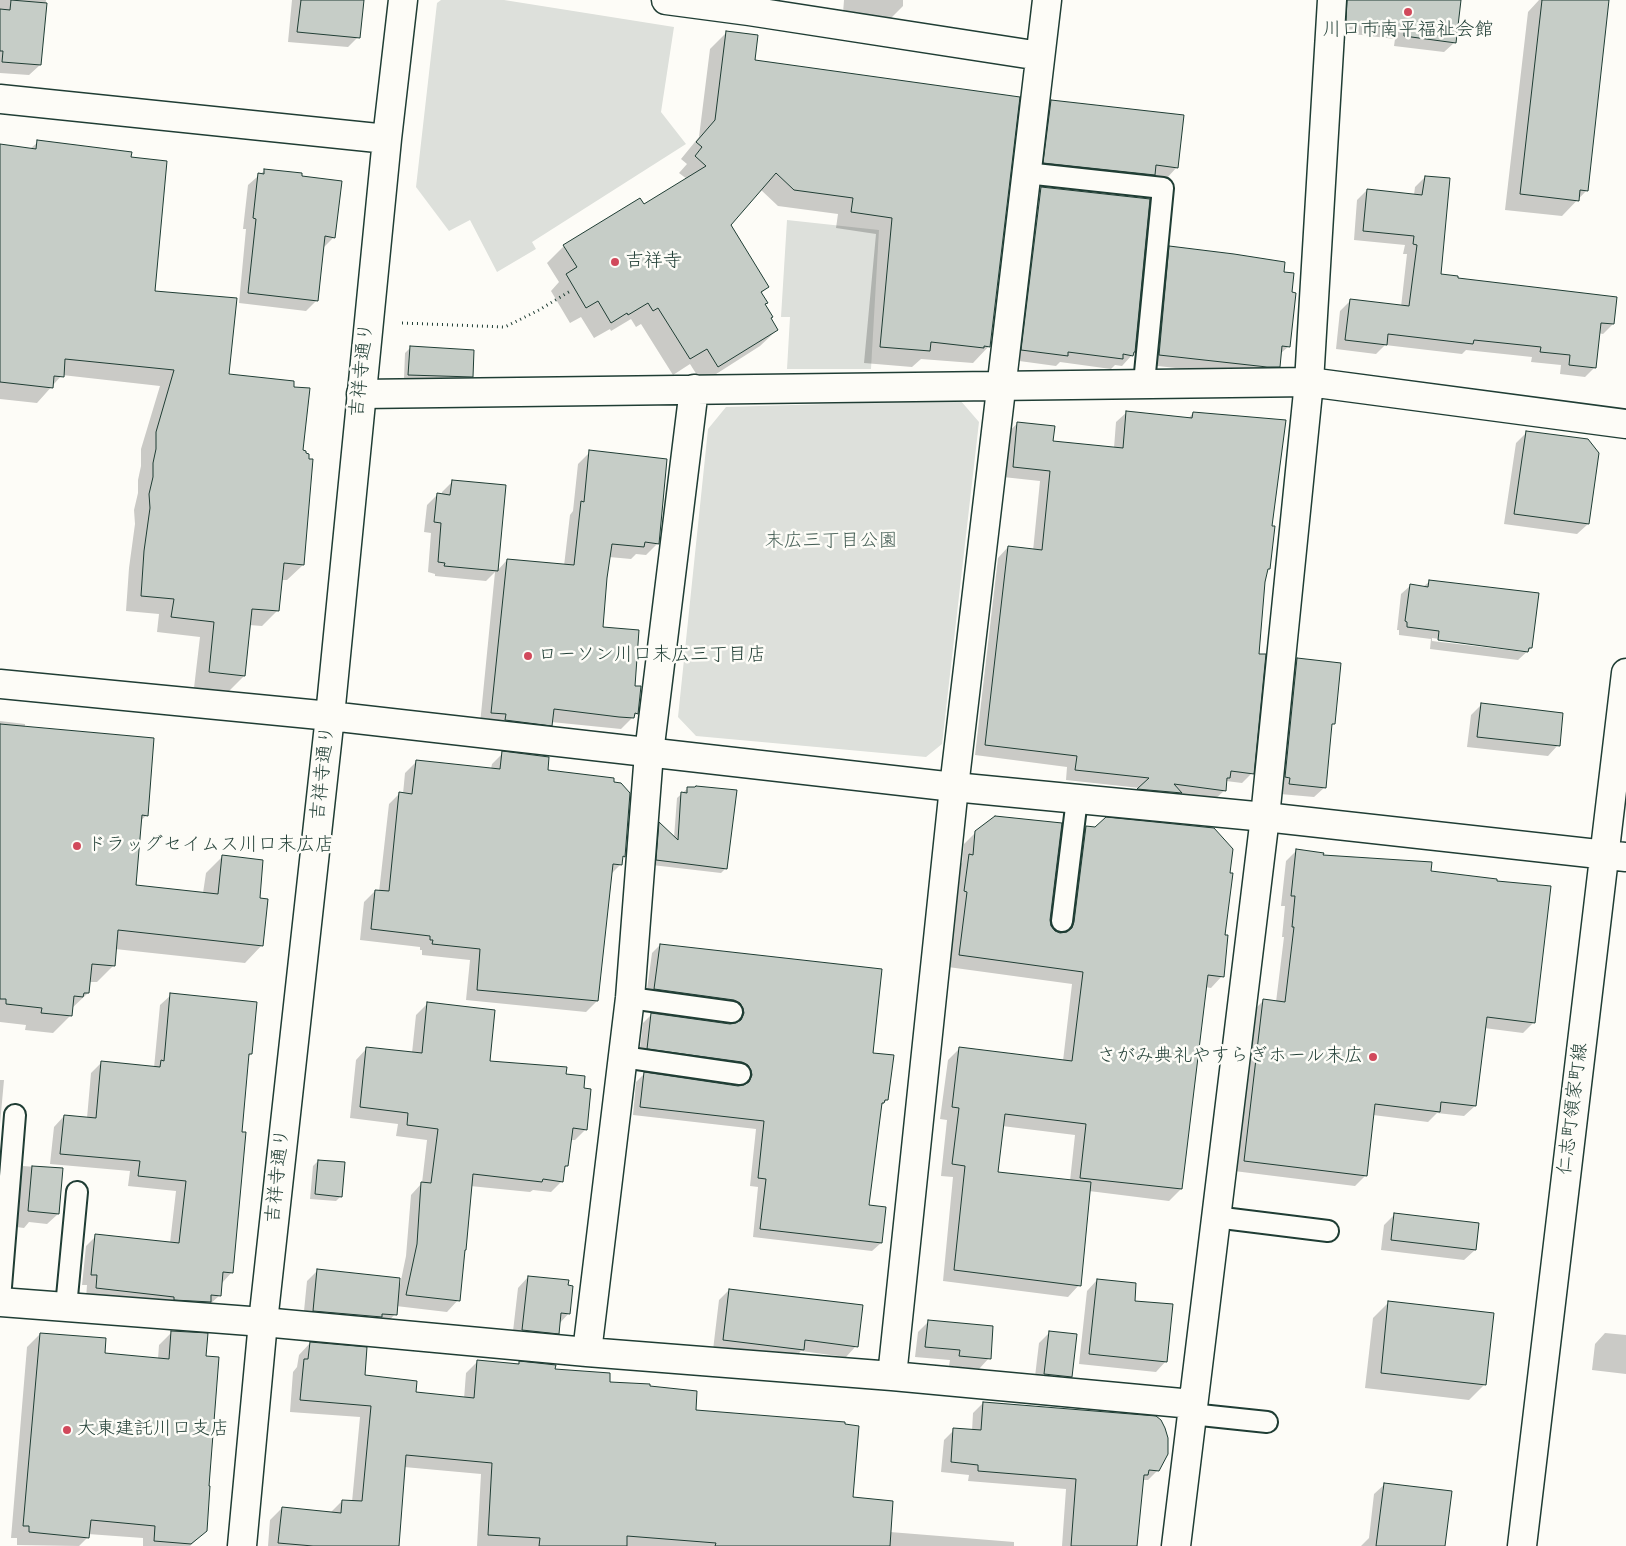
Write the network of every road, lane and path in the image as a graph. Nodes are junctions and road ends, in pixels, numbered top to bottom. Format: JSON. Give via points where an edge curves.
{"nodes":[{"id":1,"x":403,"y":0,"type":"edge"},
{"id":2,"x":666,"y":0,"type":"edge"},
{"id":3,"x":1047,"y":0,"type":"edge"},
{"id":4,"x":1332,"y":0,"type":"edge"},
{"id":5,"x":749,"y":5,"type":"edge"},
{"id":6,"x":1040,"y":56,"type":"junction"},
{"id":7,"x":0,"y":99,"type":"edge"},
{"id":8,"x":387,"y":139,"type":"junction"},
{"id":9,"x":1026,"y":173,"type":"junction"},
{"id":10,"x":572,"y":290,"type":"dead end"},
{"id":11,"x":394,"y":322,"type":"dead end"},
{"id":12,"x":1309,"y":382,"type":"junction"},
{"id":13,"x":1144,"y":383,"type":"junction"},
{"id":14,"x":1001,"y":384,"type":"junction"},
{"id":15,"x":694,"y":388,"type":"junction"},
{"id":16,"x":361,"y":394,"type":"junction"},
{"id":17,"x":1626,"y":424,"type":"edge"},
{"id":18,"x":1626,"y":673,"type":"edge"},
{"id":19,"x":0,"y":684,"type":"edge"},
{"id":20,"x":330,"y":716,"type":"junction"},
{"id":21,"x":649,"y":753,"type":"junction"},
{"id":22,"x":954,"y":787,"type":"junction"},
{"id":23,"x":1077,"y":799,"type":"junction"},
{"id":24,"x":1264,"y":817,"type":"junction"},
{"id":25,"x":1615,"y":855,"type":"edge"},
{"id":26,"x":1062,"y":921,"type":"dead end"},
{"id":27,"x":630,"y":998,"type":"junction"},
{"id":28,"x":732,"y":1012,"type":"dead end"},
{"id":29,"x":622,"y":1057,"type":"junction"},
{"id":30,"x":740,"y":1074,"type":"dead end"},
{"id":31,"x":15,"y":1116,"type":"dead end"},
{"id":32,"x":77,"y":1192,"type":"dead end"},
{"id":33,"x":1215,"y":1217,"type":"junction"},
{"id":34,"x":1328,"y":1231,"type":"dead end"},
{"id":35,"x":0,"y":1300,"type":"edge"},
{"id":36,"x":66,"y":1307,"type":"junction"},
{"id":37,"x":263,"y":1322,"type":"junction"},
{"id":38,"x":587,"y":1352,"type":"junction"},
{"id":39,"x":892,"y":1376,"type":"junction"},
{"id":40,"x":1192,"y":1409,"type":"junction"},
{"id":41,"x":1267,"y":1422,"type":"dead end"},
{"id":42,"x":242,"y":1546,"type":"edge"},
{"id":43,"x":1176,"y":1546,"type":"edge"},
{"id":44,"x":1522,"y":1546,"type":"edge"}],
"edges":[{"from":1,"to":8,"type":"street","name":"吉祥寺通り"},
{"from":2,"to":5,"type":"street"},
{"from":3,"to":6,"type":"street"},
{"from":4,"to":12,"type":"street"},
{"from":5,"to":6,"type":"street"},
{"from":6,"to":9,"type":"street"},
{"from":7,"to":8,"type":"street"},
{"from":8,"to":16,"type":"street","name":"吉祥寺通り"},
{"from":9,"to":13,"type":"lane","via":[[1163,188]]},
{"from":9,"to":14,"type":"street"},
{"from":10,"to":11,"type":"path","via":[[505,326]]},
{"from":12,"to":13,"type":"street"},
{"from":12,"to":17,"type":"street"},
{"from":12,"to":24,"type":"street"},
{"from":13,"to":14,"type":"street"},
{"from":14,"to":15,"type":"street"},
{"from":14,"to":22,"type":"street"},
{"from":15,"to":16,"type":"street"},
{"from":15,"to":21,"type":"street"},
{"from":16,"to":20,"type":"street","name":"吉祥寺通り"},
{"from":18,"to":25,"type":"street","name":"仁志町領家町線"},
{"from":19,"to":20,"type":"street"},
{"from":20,"to":21,"type":"street"},
{"from":20,"to":37,"type":"street","name":"吉祥寺通り"},
{"from":21,"to":22,"type":"street"},
{"from":21,"to":27,"type":"street"},
{"from":22,"to":23,"type":"street"},
{"from":22,"to":39,"type":"street"},
{"from":23,"to":24,"type":"street"},
{"from":23,"to":26,"type":"lane"},
{"from":24,"to":25,"type":"street"},
{"from":24,"to":33,"type":"street"},
{"from":25,"to":44,"type":"street","name":"仁志町領家町線"},
{"from":27,"to":28,"type":"lane"},
{"from":27,"to":29,"type":"street"},
{"from":29,"to":30,"type":"lane"},
{"from":29,"to":38,"type":"street"},
{"from":31,"to":35,"type":"lane"},
{"from":32,"to":36,"type":"lane"},
{"from":33,"to":34,"type":"lane"},
{"from":33,"to":40,"type":"street"},
{"from":35,"to":36,"type":"street"},
{"from":36,"to":37,"type":"street"},
{"from":37,"to":38,"type":"street"},
{"from":37,"to":42,"type":"street","name":"吉祥寺通り"},
{"from":38,"to":39,"type":"street"},
{"from":39,"to":40,"type":"street"},
{"from":40,"to":41,"type":"lane"},
{"from":40,"to":43,"type":"street"}]}
